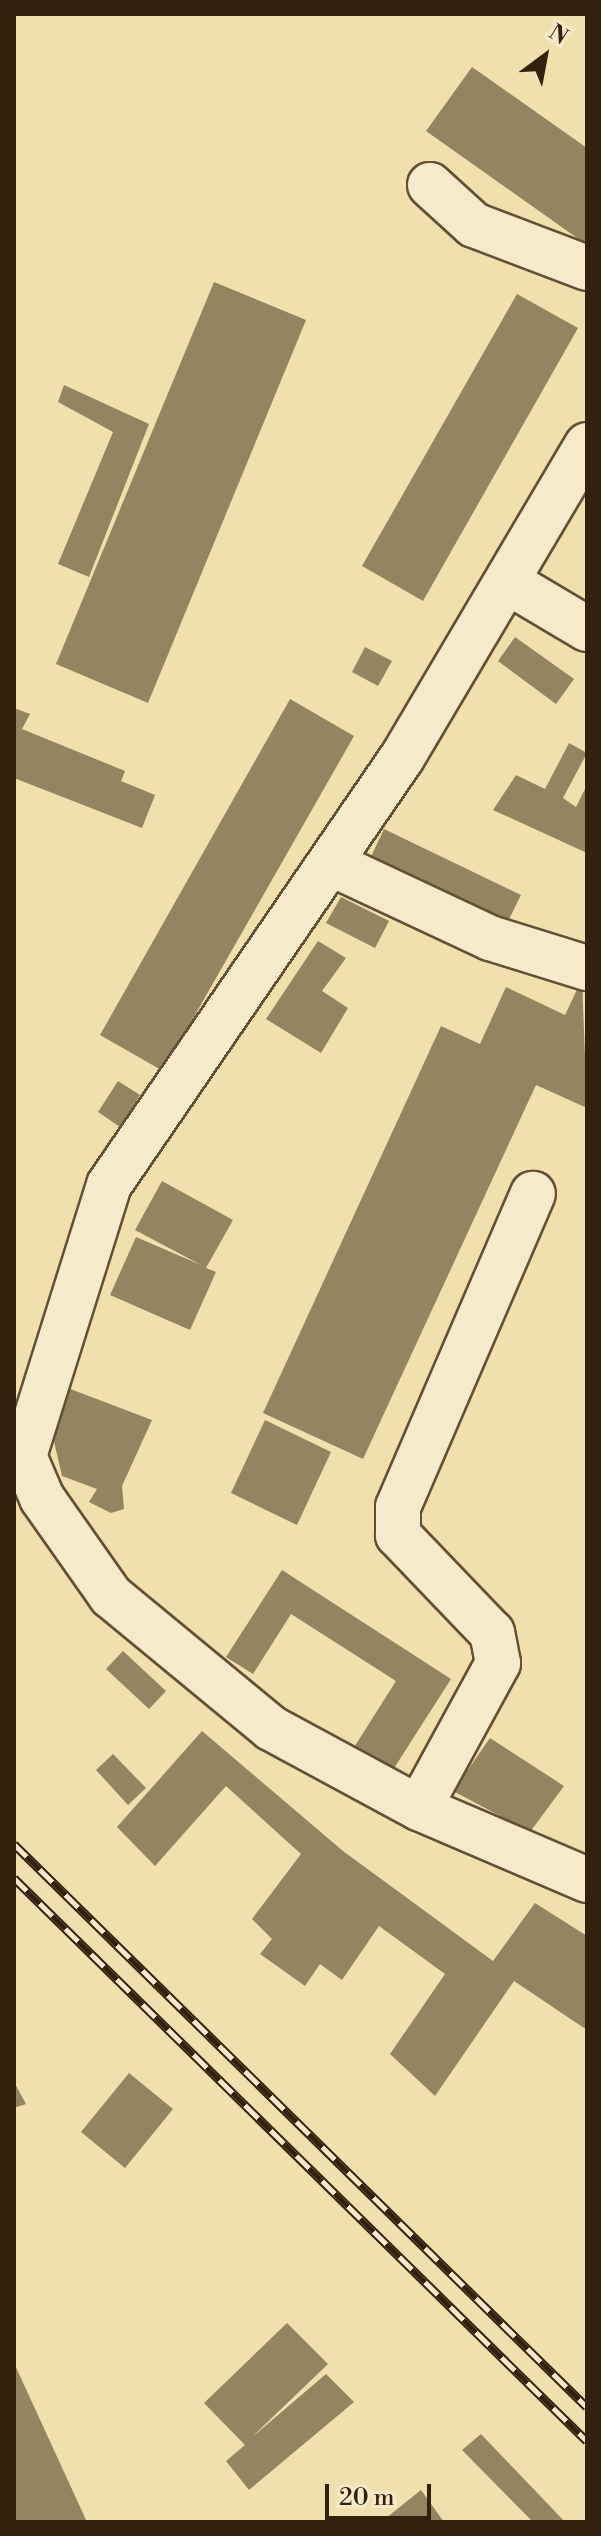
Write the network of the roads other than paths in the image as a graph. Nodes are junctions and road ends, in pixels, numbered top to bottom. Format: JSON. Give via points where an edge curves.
{"nodes":[{"id":1,"x":430,"y":185,"type":"dead end"},
{"id":2,"x":587,"y":268,"type":"edge"},
{"id":3,"x":587,"y":445,"type":"edge"},
{"id":4,"x":508,"y":582,"type":"junction"},
{"id":5,"x":587,"y":629,"type":"edge"},
{"id":6,"x":330,"y":863,"type":"junction"},
{"id":7,"x":587,"y":968,"type":"edge"},
{"id":8,"x":533,"y":1194,"type":"dead end"},
{"id":9,"x":19,"y":1455,"type":"edge"},
{"id":10,"x":419,"y":1808,"type":"junction"},
{"id":11,"x":587,"y":1880,"type":"edge"}],
"edges":[{"from":1,"to":2,"type":"street","via":[[474,225]]},
{"from":3,"to":4,"type":"street"},
{"from":4,"to":5,"type":"street"},
{"from":4,"to":6,"type":"street"},
{"from":6,"to":7,"type":"street","via":[[490,938]]},
{"from":6,"to":9,"type":"street","via":[[109,1185]]},
{"from":8,"to":10,"type":"street","via":[[398,1507],[398,1535],[492,1633],[498,1663]]},
{"from":9,"to":10,"type":"street","via":[[42,1498],[111,1596],[271,1728]]},
{"from":10,"to":11,"type":"street"}]}
